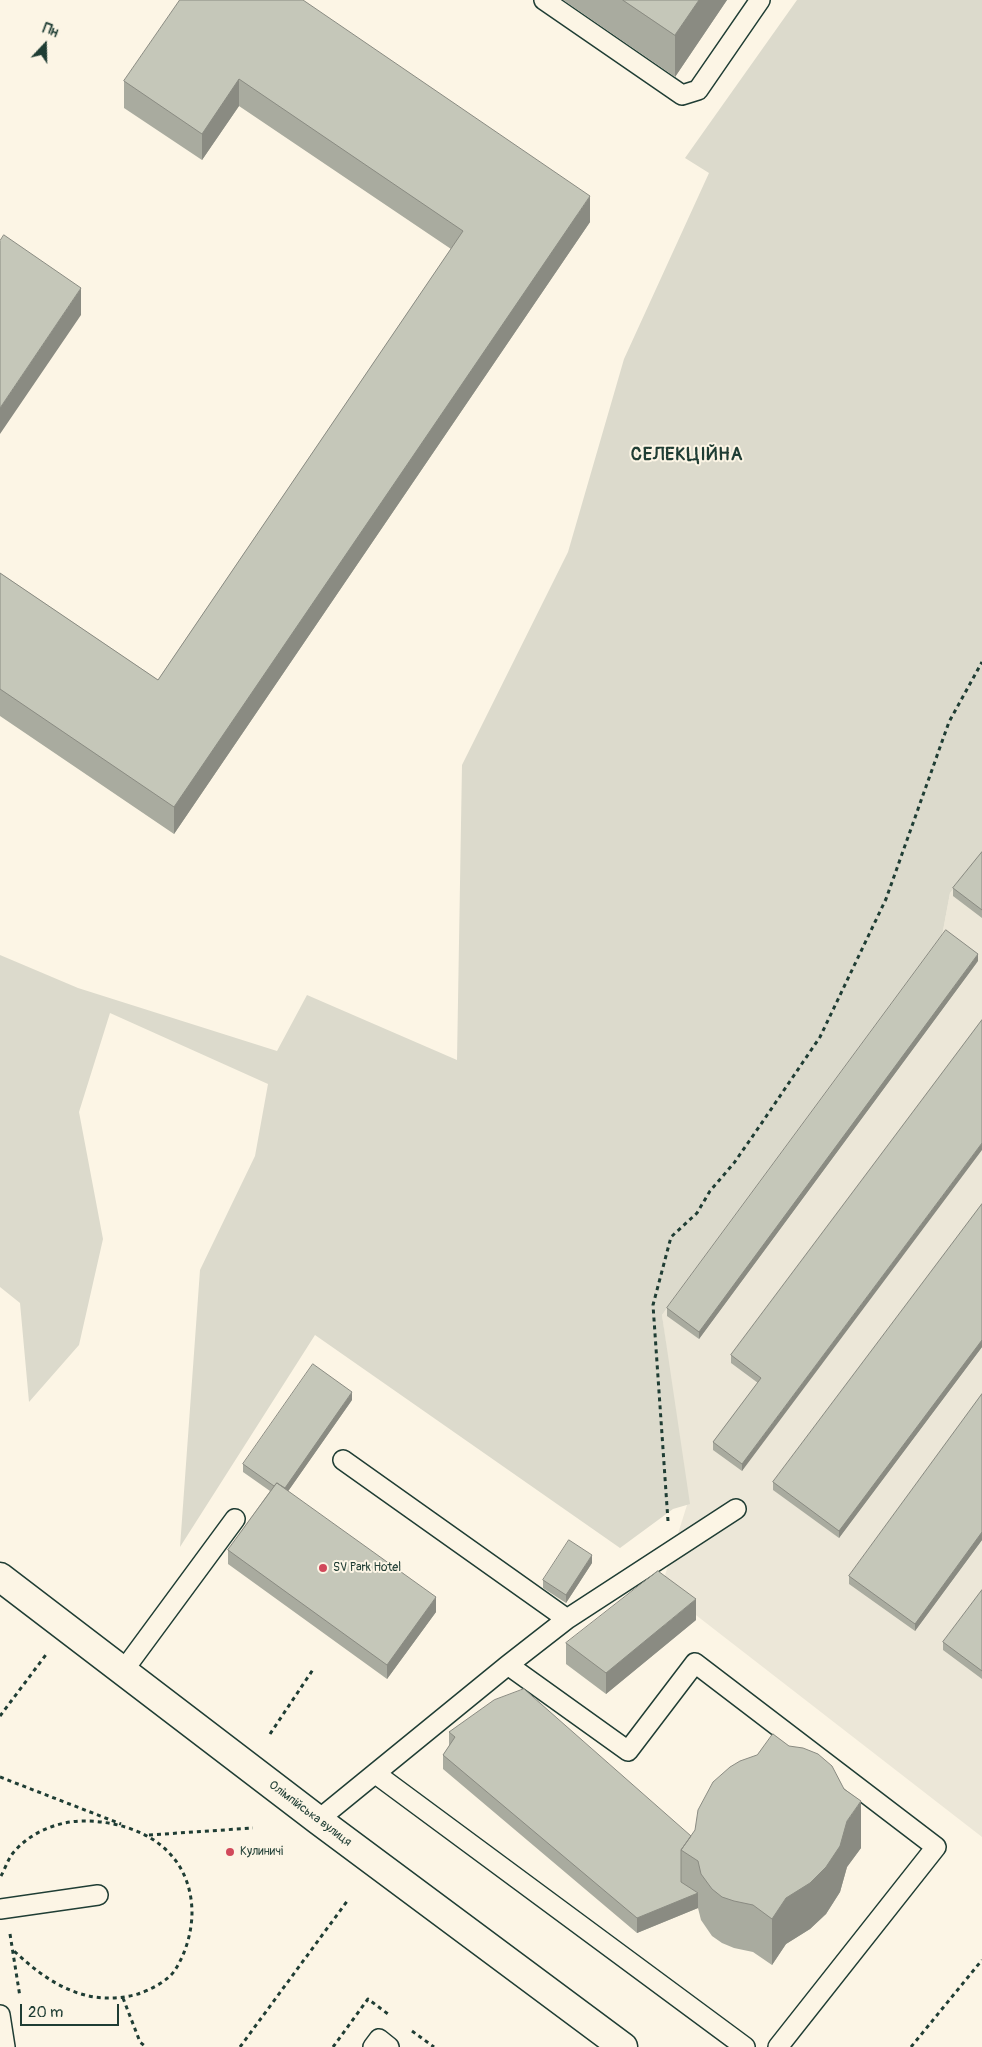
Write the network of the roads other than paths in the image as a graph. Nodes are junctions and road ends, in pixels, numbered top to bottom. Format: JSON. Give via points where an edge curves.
{"nodes":[{"id":1,"x":544,"y":0,"type":"edge"},
{"id":2,"x":760,"y":0,"type":"edge"},
{"id":3,"x":343,"y":1460,"type":"dead end"},
{"id":4,"x":736,"y":1509,"type":"dead end"},
{"id":5,"x":235,"y":1519,"type":"dead end"},
{"id":6,"x":0,"y":1577,"type":"edge"},
{"id":7,"x":567,"y":1619,"type":"junction"},
{"id":8,"x":508,"y":1665,"type":"junction"},
{"id":9,"x":124,"y":1671,"type":"junction"},
{"id":10,"x":376,"y":1774,"type":"junction"},
{"id":11,"x":318,"y":1820,"type":"junction"},
{"id":12,"x":98,"y":1895,"type":"dead end"},
{"id":13,"x":3,"y":1908,"type":"edge"},
{"id":14,"x":0,"y":2015,"type":"edge"},
{"id":15,"x":5,"y":2047,"type":"edge"},
{"id":16,"x":373,"y":2047,"type":"edge"},
{"id":17,"x":389,"y":2047,"type":"edge"},
{"id":18,"x":623,"y":2047,"type":"edge"},
{"id":19,"x":745,"y":2047,"type":"edge"},
{"id":20,"x":778,"y":2047,"type":"edge"}],
"edges":[{"from":1,"to":2,"type":"lane","via":[[682,95],[698,90]]},
{"from":3,"to":7,"type":"lane"},
{"from":4,"to":7,"type":"lane"},
{"from":5,"to":9,"type":"lane"},
{"from":6,"to":9,"type":"street","name":"Олімпійська вулиця"},
{"from":7,"to":8,"type":"lane"},
{"from":8,"to":10,"type":"lane"},
{"from":8,"to":20,"type":"lane","via":[[628,1751],[695,1663],[936,1847]]},
{"from":9,"to":11,"type":"street","name":"Олімпійська вулиця"},
{"from":10,"to":11,"type":"lane"},
{"from":10,"to":19,"type":"lane"},
{"from":11,"to":18,"type":"street","name":"Олімпійська вулиця"},
{"from":12,"to":13,"type":"lane"},
{"from":14,"to":15,"type":"lane"},
{"from":16,"to":17,"type":"lane","via":[[379,2039]]}]}
